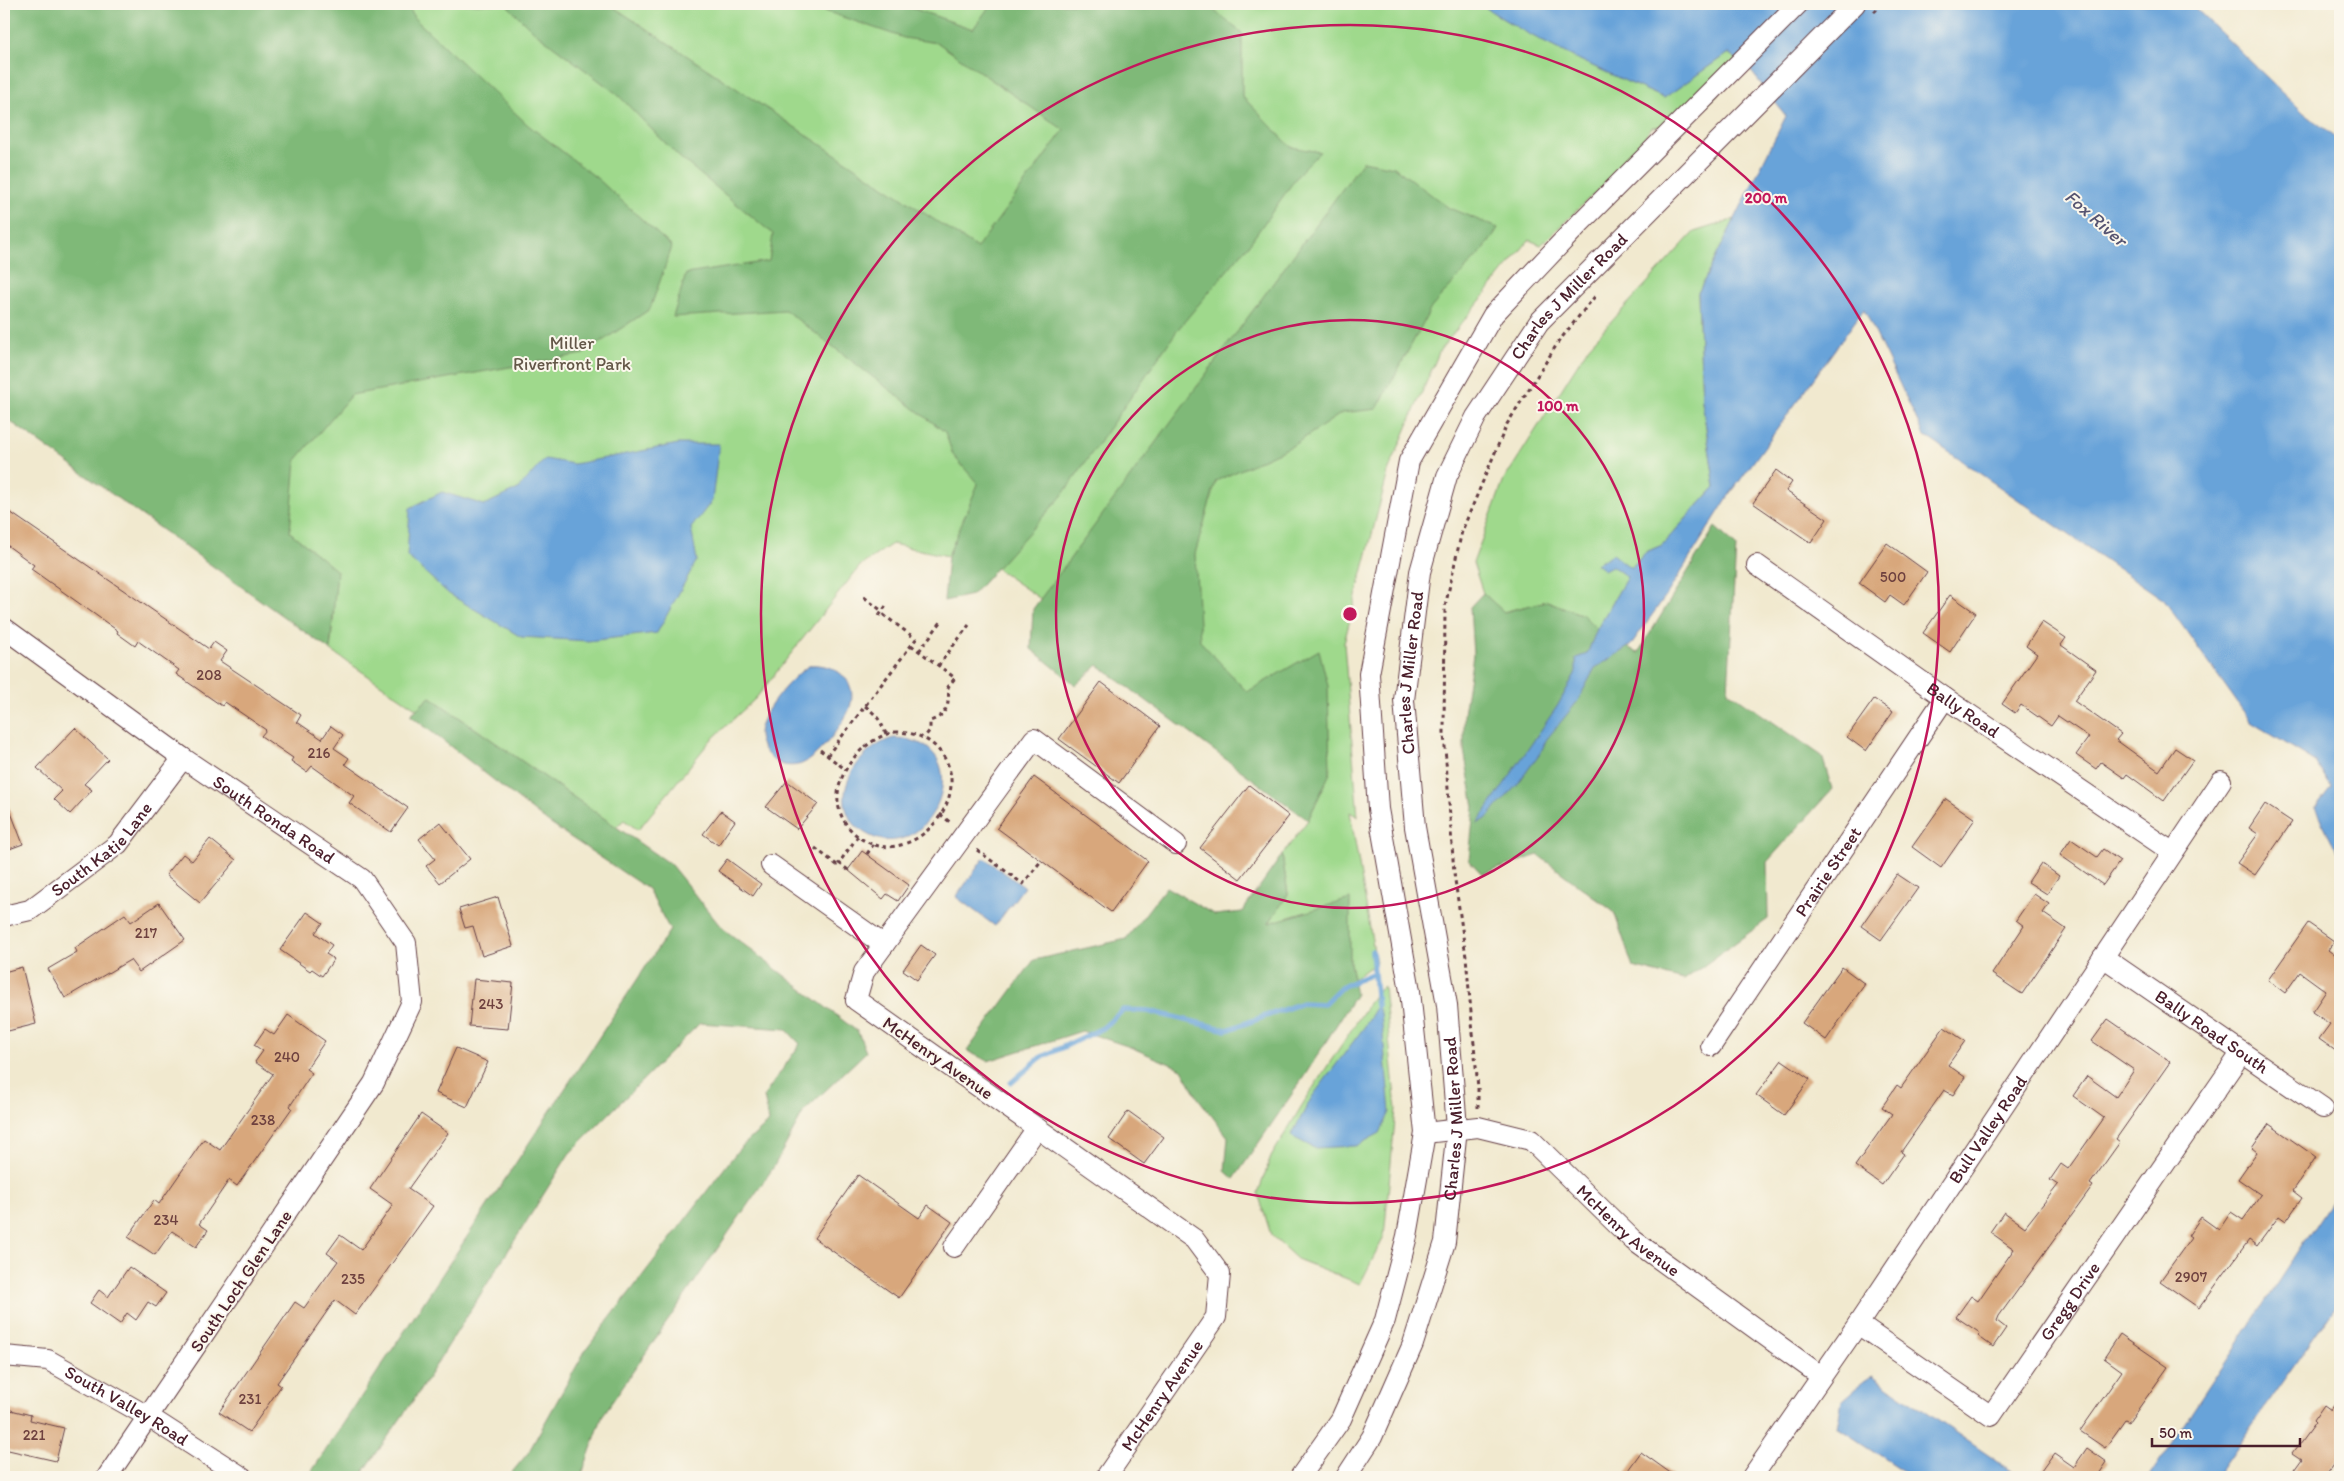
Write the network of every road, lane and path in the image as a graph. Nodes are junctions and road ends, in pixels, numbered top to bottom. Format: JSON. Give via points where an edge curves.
{"nodes":[{"id":1,"x":1798,"y":4,"type":"edge"},
{"id":2,"x":1855,"y":4,"type":"edge"},
{"id":3,"x":1601,"y":289,"type":"dead end"},
{"id":4,"x":1757,"y":564,"type":"dead end"},
{"id":5,"x":864,"y":597,"type":"dead end"},
{"id":6,"x":886,"y":606,"type":"dead end"},
{"id":7,"x":881,"y":613,"type":"junction"},
{"id":8,"x":941,"y":622,"type":"dead end"},
{"id":9,"x":969,"y":625,"type":"dead end"},
{"id":10,"x":4,"y":628,"type":"edge"},
{"id":11,"x":911,"y":645,"type":"junction"},
{"id":12,"x":919,"y":651,"type":"junction"},
{"id":13,"x":938,"y":666,"type":"junction"},
{"id":14,"x":1945,"y":698,"type":"junction"},
{"id":15,"x":865,"y":706,"type":"junction"},
{"id":16,"x":886,"y":734,"type":"junction"},
{"id":17,"x":924,"y":738,"type":"junction"},
{"id":18,"x":820,"y":750,"type":"dead end"},
{"id":19,"x":827,"y":756,"type":"junction"},
{"id":20,"x":183,"y":758,"type":"junction"},
{"id":21,"x":845,"y":770,"type":"junction"},
{"id":22,"x":2221,"y":781,"type":"dead end"},
{"id":23,"x":858,"y":836,"type":"junction"},
{"id":24,"x":1176,"y":844,"type":"dead end"},
{"id":25,"x":873,"y":845,"type":"junction"},
{"id":26,"x":815,"y":848,"type":"dead end"},
{"id":27,"x":2172,"y":852,"type":"junction"},
{"id":28,"x":867,"y":854,"type":"dead end"},
{"id":29,"x":987,"y":858,"type":"dead end"},
{"id":30,"x":1041,"y":861,"type":"dead end"},
{"id":31,"x":839,"y":863,"type":"junction"},
{"id":32,"x":771,"y":865,"type":"dead end"},
{"id":33,"x":848,"y":870,"type":"dead end"},
{"id":34,"x":4,"y":916,"type":"edge"},
{"id":35,"x":884,"y":945,"type":"junction"},
{"id":36,"x":2102,"y":957,"type":"junction"},
{"id":37,"x":1712,"y":1046,"type":"dead end"},
{"id":38,"x":2242,"y":1052,"type":"junction"},
{"id":39,"x":374,"y":1083,"type":"joint"},
{"id":40,"x":2323,"y":1108,"type":"dead end"},
{"id":41,"x":1478,"y":1127,"type":"junction"},
{"id":42,"x":1036,"y":1128,"type":"junction"},
{"id":43,"x":1457,"y":1128,"type":"junction"},
{"id":44,"x":1425,"y":1133,"type":"junction"},
{"id":45,"x":954,"y":1247,"type":"dead end"},
{"id":46,"x":1858,"y":1324,"type":"junction"},
{"id":47,"x":4,"y":1356,"type":"edge"},
{"id":48,"x":1821,"y":1376,"type":"junction"},
{"id":49,"x":149,"y":1417,"type":"junction"},
{"id":50,"x":106,"y":1477,"type":"edge"},
{"id":51,"x":242,"y":1477,"type":"edge"},
{"id":52,"x":1106,"y":1477,"type":"edge"},
{"id":53,"x":1300,"y":1477,"type":"edge"},
{"id":54,"x":1346,"y":1477,"type":"edge"},
{"id":55,"x":1752,"y":1477,"type":"edge"}],
"edges":[{"from":1,"to":44,"type":"street","name":"Charles J Miller Road","via":[[1493,315],[1409,461],[1369,674],[1378,809],[1410,991]]},
{"from":2,"to":43,"type":"street","name":"Charles J Miller Road","via":[[1539,322],[1476,418],[1447,476],[1420,572],[1404,700],[1415,827],[1447,1005]]},
{"from":3,"to":41,"type":"path","via":[[1558,341],[1507,424],[1462,531],[1446,608],[1444,733],[1454,873],[1466,957],[1478,1088]]},
{"from":4,"to":14,"type":"street","name":"Bally Road"},
{"from":5,"to":7,"type":"path"},
{"from":6,"to":7,"type":"path"},
{"from":7,"to":11,"type":"path","via":[[916,639]]},
{"from":8,"to":12,"type":"path"},
{"from":9,"to":13,"type":"path"},
{"from":10,"to":20,"type":"street","name":"South Ronda Road"},
{"from":11,"to":12,"type":"path"},
{"from":11,"to":15,"type":"path"},
{"from":12,"to":13,"type":"path"},
{"from":13,"to":17,"type":"path","via":[[954,678],[948,687],[950,699],[945,712],[930,721],[930,730]]},
{"from":14,"to":27,"type":"street","name":"Bally Road"},
{"from":14,"to":37,"type":"street","name":"Prairie Street"},
{"from":15,"to":16,"type":"path","via":[[882,723]]},
{"from":15,"to":19,"type":"path"},
{"from":16,"to":17,"type":"path","via":[[907,732]]},
{"from":16,"to":21,"type":"path","via":[[864,748]]},
{"from":17,"to":25,"type":"path","via":[[938,749],[949,768],[948,801],[922,836],[904,845],[886,848]]},
{"from":18,"to":19,"type":"path"},
{"from":19,"to":21,"type":"path"},
{"from":20,"to":34,"type":"street","name":"South Katie Lane","via":[[118,844],[30,910]]},
{"from":20,"to":39,"type":"street","name":"South Ronda Road","via":[[362,880],[406,943],[412,1002]]},
{"from":21,"to":23,"type":"path","via":[[839,784],[838,806],[845,823]]},
{"from":22,"to":27,"type":"street","name":"Bull Valley Road"},
{"from":23,"to":25,"type":"path"},
{"from":23,"to":31,"type":"path"},
{"from":24,"to":35,"type":"street","name":"McHenry Avenue","via":[[1034,739]]},
{"from":25,"to":28,"type":"path"},
{"from":26,"to":31,"type":"path","via":[[837,865]]},
{"from":27,"to":36,"type":"street","name":"Bull Valley Road"},
{"from":29,"to":30,"type":"path","via":[[1023,884]]},
{"from":31,"to":33,"type":"path"},
{"from":32,"to":35,"type":"street"},
{"from":35,"to":42,"type":"street","name":"McHenry Avenue","via":[[864,972],[856,1000]]},
{"from":36,"to":38,"type":"street","name":"Bally Road South"},
{"from":36,"to":46,"type":"street","name":"Bull Valley Road"},
{"from":38,"to":40,"type":"street","name":"Bally Road South"},
{"from":38,"to":46,"type":"street","name":"Gregg Drive","via":[[1992,1416]]},
{"from":39,"to":49,"type":"street","name":"South Loch Glen Lane"},
{"from":41,"to":43,"type":"street","name":"McHenry Avenue"},
{"from":41,"to":48,"type":"street","name":"McHenry Avenue","via":[[1531,1140],[1633,1240]]},
{"from":42,"to":45,"type":"street"},
{"from":42,"to":52,"type":"street","name":"McHenry Avenue","via":[[1194,1239],[1220,1274],[1216,1317]]},
{"from":43,"to":44,"type":"street","name":"McHenry Avenue"},
{"from":43,"to":54,"type":"street","name":"Charles J Miller Road","via":[[1445,1242],[1413,1344],[1372,1437]]},
{"from":44,"to":53,"type":"street","name":"Charles J Miller Road","via":[[1407,1236],[1386,1320],[1341,1419]]},
{"from":46,"to":48,"type":"street","name":"Bull Valley Road"},
{"from":47,"to":49,"type":"street","name":"South Valley Road","via":[[48,1360]]},
{"from":48,"to":55,"type":"street","name":"Bull Valley Road"},
{"from":49,"to":50,"type":"street","name":"South Loch Glen Lane"},
{"from":49,"to":51,"type":"street","name":"South Valley Road"}]}
